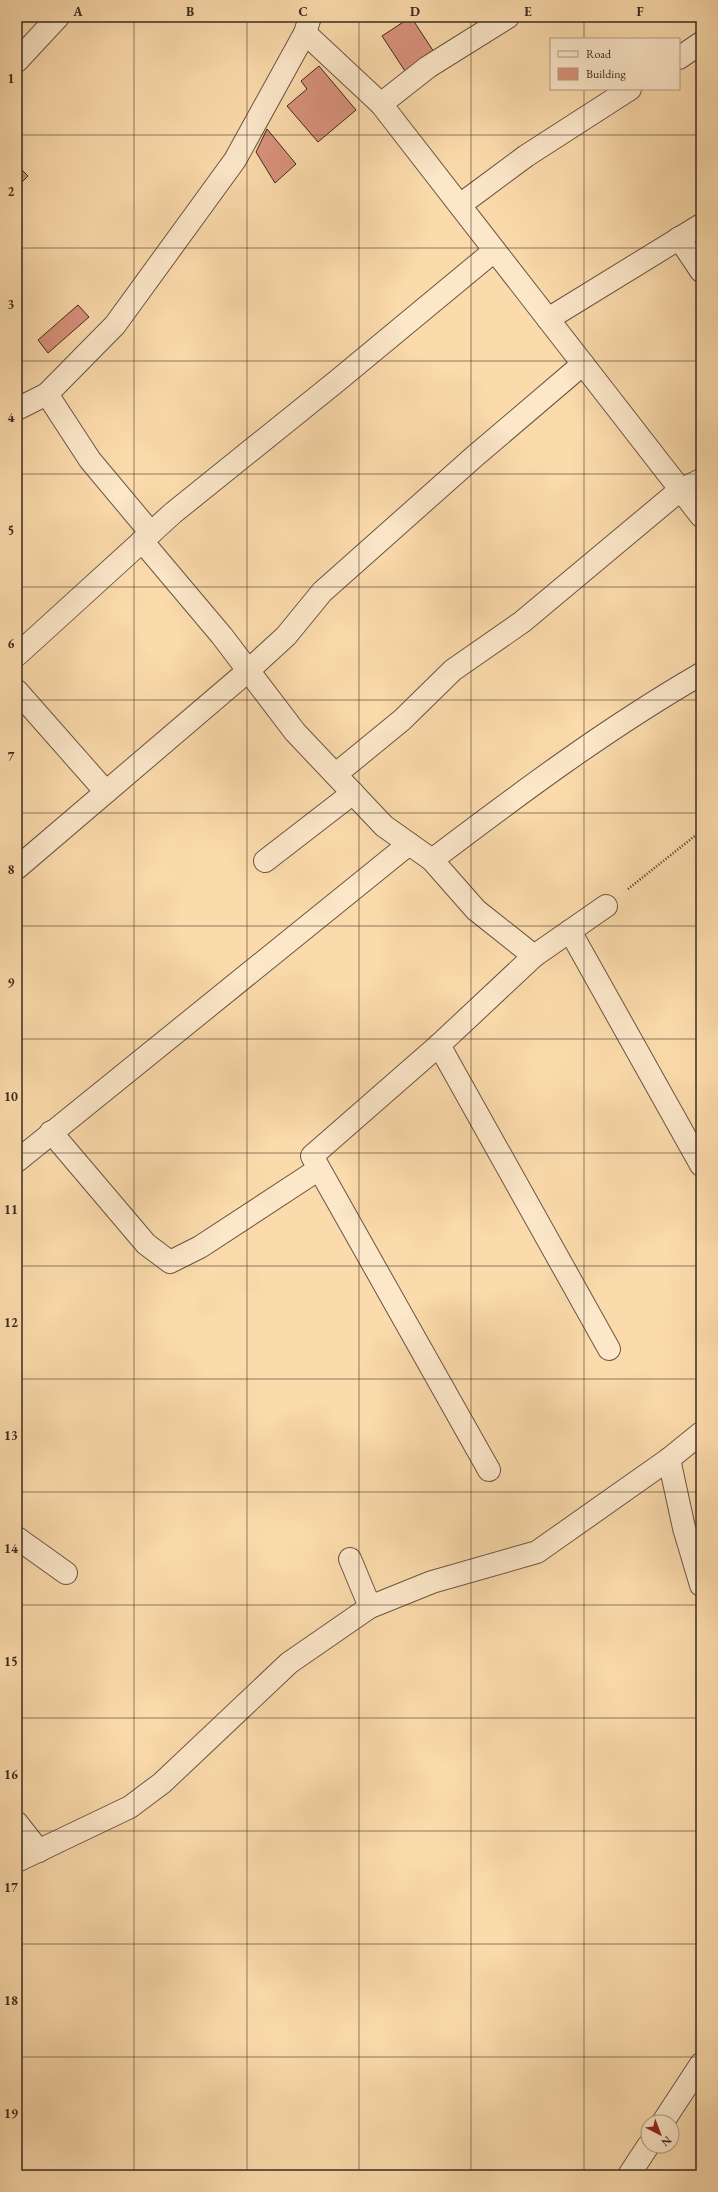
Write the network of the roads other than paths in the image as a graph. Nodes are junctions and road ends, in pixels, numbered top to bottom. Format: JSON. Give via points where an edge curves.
{"nodes":[{"id":1,"x":58,"y":17,"type":"edge"},
{"id":2,"x":508,"y":17,"type":"edge"},
{"id":3,"x":308,"y":25,"type":"edge"},
{"id":4,"x":701,"y":43,"type":"edge"},
{"id":5,"x":680,"y":57,"type":"edge"},
{"id":6,"x":17,"y":61,"type":"edge"},
{"id":7,"x":628,"y":90,"type":"edge"},
{"id":8,"x":381,"y":104,"type":"junction"},
{"id":9,"x":460,"y":205,"type":"junction"},
{"id":10,"x":701,"y":225,"type":"edge"},
{"id":11,"x":679,"y":238,"type":"junction"},
{"id":12,"x":494,"y":251,"type":"junction"},
{"id":13,"x":701,"y":271,"type":"edge"},
{"id":14,"x":548,"y":319,"type":"junction"},
{"id":15,"x":583,"y":364,"type":"junction"},
{"id":16,"x":47,"y":394,"type":"junction"},
{"id":17,"x":17,"y":409,"type":"edge"},
{"id":18,"x":701,"y":480,"type":"edge"},
{"id":19,"x":680,"y":490,"type":"junction"},
{"id":20,"x":701,"y":516,"type":"edge"},
{"id":21,"x":147,"y":537,"type":"junction"},
{"id":22,"x":17,"y":655,"type":"edge"},
{"id":23,"x":249,"y":670,"type":"junction"},
{"id":24,"x":701,"y":674,"type":"edge"},
{"id":25,"x":17,"y":691,"type":"edge"},
{"id":26,"x":336,"y":774,"type":"junction"},
{"id":27,"x":106,"y":792,"type":"junction"},
{"id":28,"x":353,"y":793,"type":"junction"},
{"id":29,"x":409,"y":844,"type":"junction"},
{"id":30,"x":432,"y":860,"type":"junction"},
{"id":31,"x":265,"y":861,"type":"dead end"},
{"id":32,"x":17,"y":868,"type":"edge"},
{"id":33,"x":606,"y":906,"type":"road end"},
{"id":34,"x":570,"y":931,"type":"junction"},
{"id":35,"x":534,"y":956,"type":"junction"},
{"id":36,"x":438,"y":1045,"type":"junction"},
{"id":37,"x":51,"y":1132,"type":"junction"},
{"id":38,"x":17,"y":1161,"type":"edge"},
{"id":39,"x":701,"y":1165,"type":"edge"},
{"id":40,"x":320,"y":1169,"type":"junction"},
{"id":41,"x":609,"y":1349,"type":"dead end"},
{"id":42,"x":701,"y":1433,"type":"edge"},
{"id":43,"x":669,"y":1459,"type":"junction"},
{"id":44,"x":489,"y":1470,"type":"dead end"},
{"id":45,"x":17,"y":1538,"type":"edge"},
{"id":46,"x":350,"y":1559,"type":"dead end"},
{"id":47,"x":66,"y":1573,"type":"dead end"},
{"id":48,"x":701,"y":1585,"type":"edge"},
{"id":49,"x":370,"y":1607,"type":"junction"},
{"id":50,"x":17,"y":1823,"type":"edge"},
{"id":51,"x":39,"y":1850,"type":"junction"},
{"id":52,"x":17,"y":1861,"type":"edge"},
{"id":53,"x":701,"y":2064,"type":"edge"},
{"id":54,"x":668,"y":2114,"type":"edge"},
{"id":55,"x":643,"y":2154,"type":"edge"},
{"id":56,"x":629,"y":2175,"type":"edge"}],
"edges":[{"from":1,"to":6,"type":"street"},
{"from":2,"to":8,"type":"street","via":[[428,67]]},
{"from":3,"to":8,"type":"street"},
{"from":3,"to":16,"type":"street","via":[[234,160],[115,325]]},
{"from":4,"to":5,"type":"street"},
{"from":7,"to":9,"type":"street","via":[[526,156]]},
{"from":8,"to":9,"type":"street"},
{"from":9,"to":12,"type":"street"},
{"from":10,"to":11,"type":"street"},
{"from":11,"to":13,"type":"street"},
{"from":11,"to":14,"type":"street"},
{"from":12,"to":14,"type":"street"},
{"from":12,"to":21,"type":"street","via":[[172,513]]},
{"from":14,"to":15,"type":"street"},
{"from":15,"to":19,"type":"street"},
{"from":15,"to":23,"type":"street","via":[[322,592],[286,636]]},
{"from":16,"to":17,"type":"street"},
{"from":16,"to":21,"type":"street","via":[[90,460]]},
{"from":18,"to":19,"type":"street"},
{"from":19,"to":20,"type":"street"},
{"from":19,"to":26,"type":"street","via":[[522,622],[453,670],[402,720]]},
{"from":21,"to":22,"type":"street"},
{"from":21,"to":23,"type":"street"},
{"from":23,"to":26,"type":"street","via":[[295,732]]},
{"from":23,"to":27,"type":"street"},
{"from":24,"to":30,"type":"street","via":[[642,708],[544,775]]},
{"from":25,"to":27,"type":"street"},
{"from":26,"to":28,"type":"street"},
{"from":27,"to":32,"type":"street"},
{"from":28,"to":29,"type":"street","via":[[384,826]]},
{"from":28,"to":31,"type":"street"},
{"from":29,"to":30,"type":"street"},
{"from":29,"to":37,"type":"street"},
{"from":30,"to":35,"type":"street","via":[[476,910]]},
{"from":33,"to":34,"type":"street"},
{"from":34,"to":35,"type":"street"},
{"from":34,"to":39,"type":"street"},
{"from":35,"to":36,"type":"street"},
{"from":36,"to":40,"type":"street","via":[[312,1156]]},
{"from":36,"to":41,"type":"street"},
{"from":37,"to":38,"type":"street"},
{"from":37,"to":40,"type":"street","via":[[146,1244],[170,1262],[200,1247]]},
{"from":40,"to":44,"type":"street"},
{"from":42,"to":43,"type":"street"},
{"from":43,"to":48,"type":"street","via":[[684,1528]]},
{"from":43,"to":49,"type":"street","via":[[537,1552],[432,1582]]},
{"from":45,"to":47,"type":"street"},
{"from":46,"to":49,"type":"street"},
{"from":49,"to":51,"type":"street","via":[[289,1663],[162,1784],[130,1807]]},
{"from":50,"to":51,"type":"street"},
{"from":51,"to":52,"type":"street"},
{"from":53,"to":54,"type":"street"},
{"from":55,"to":56,"type":"street"}]}
